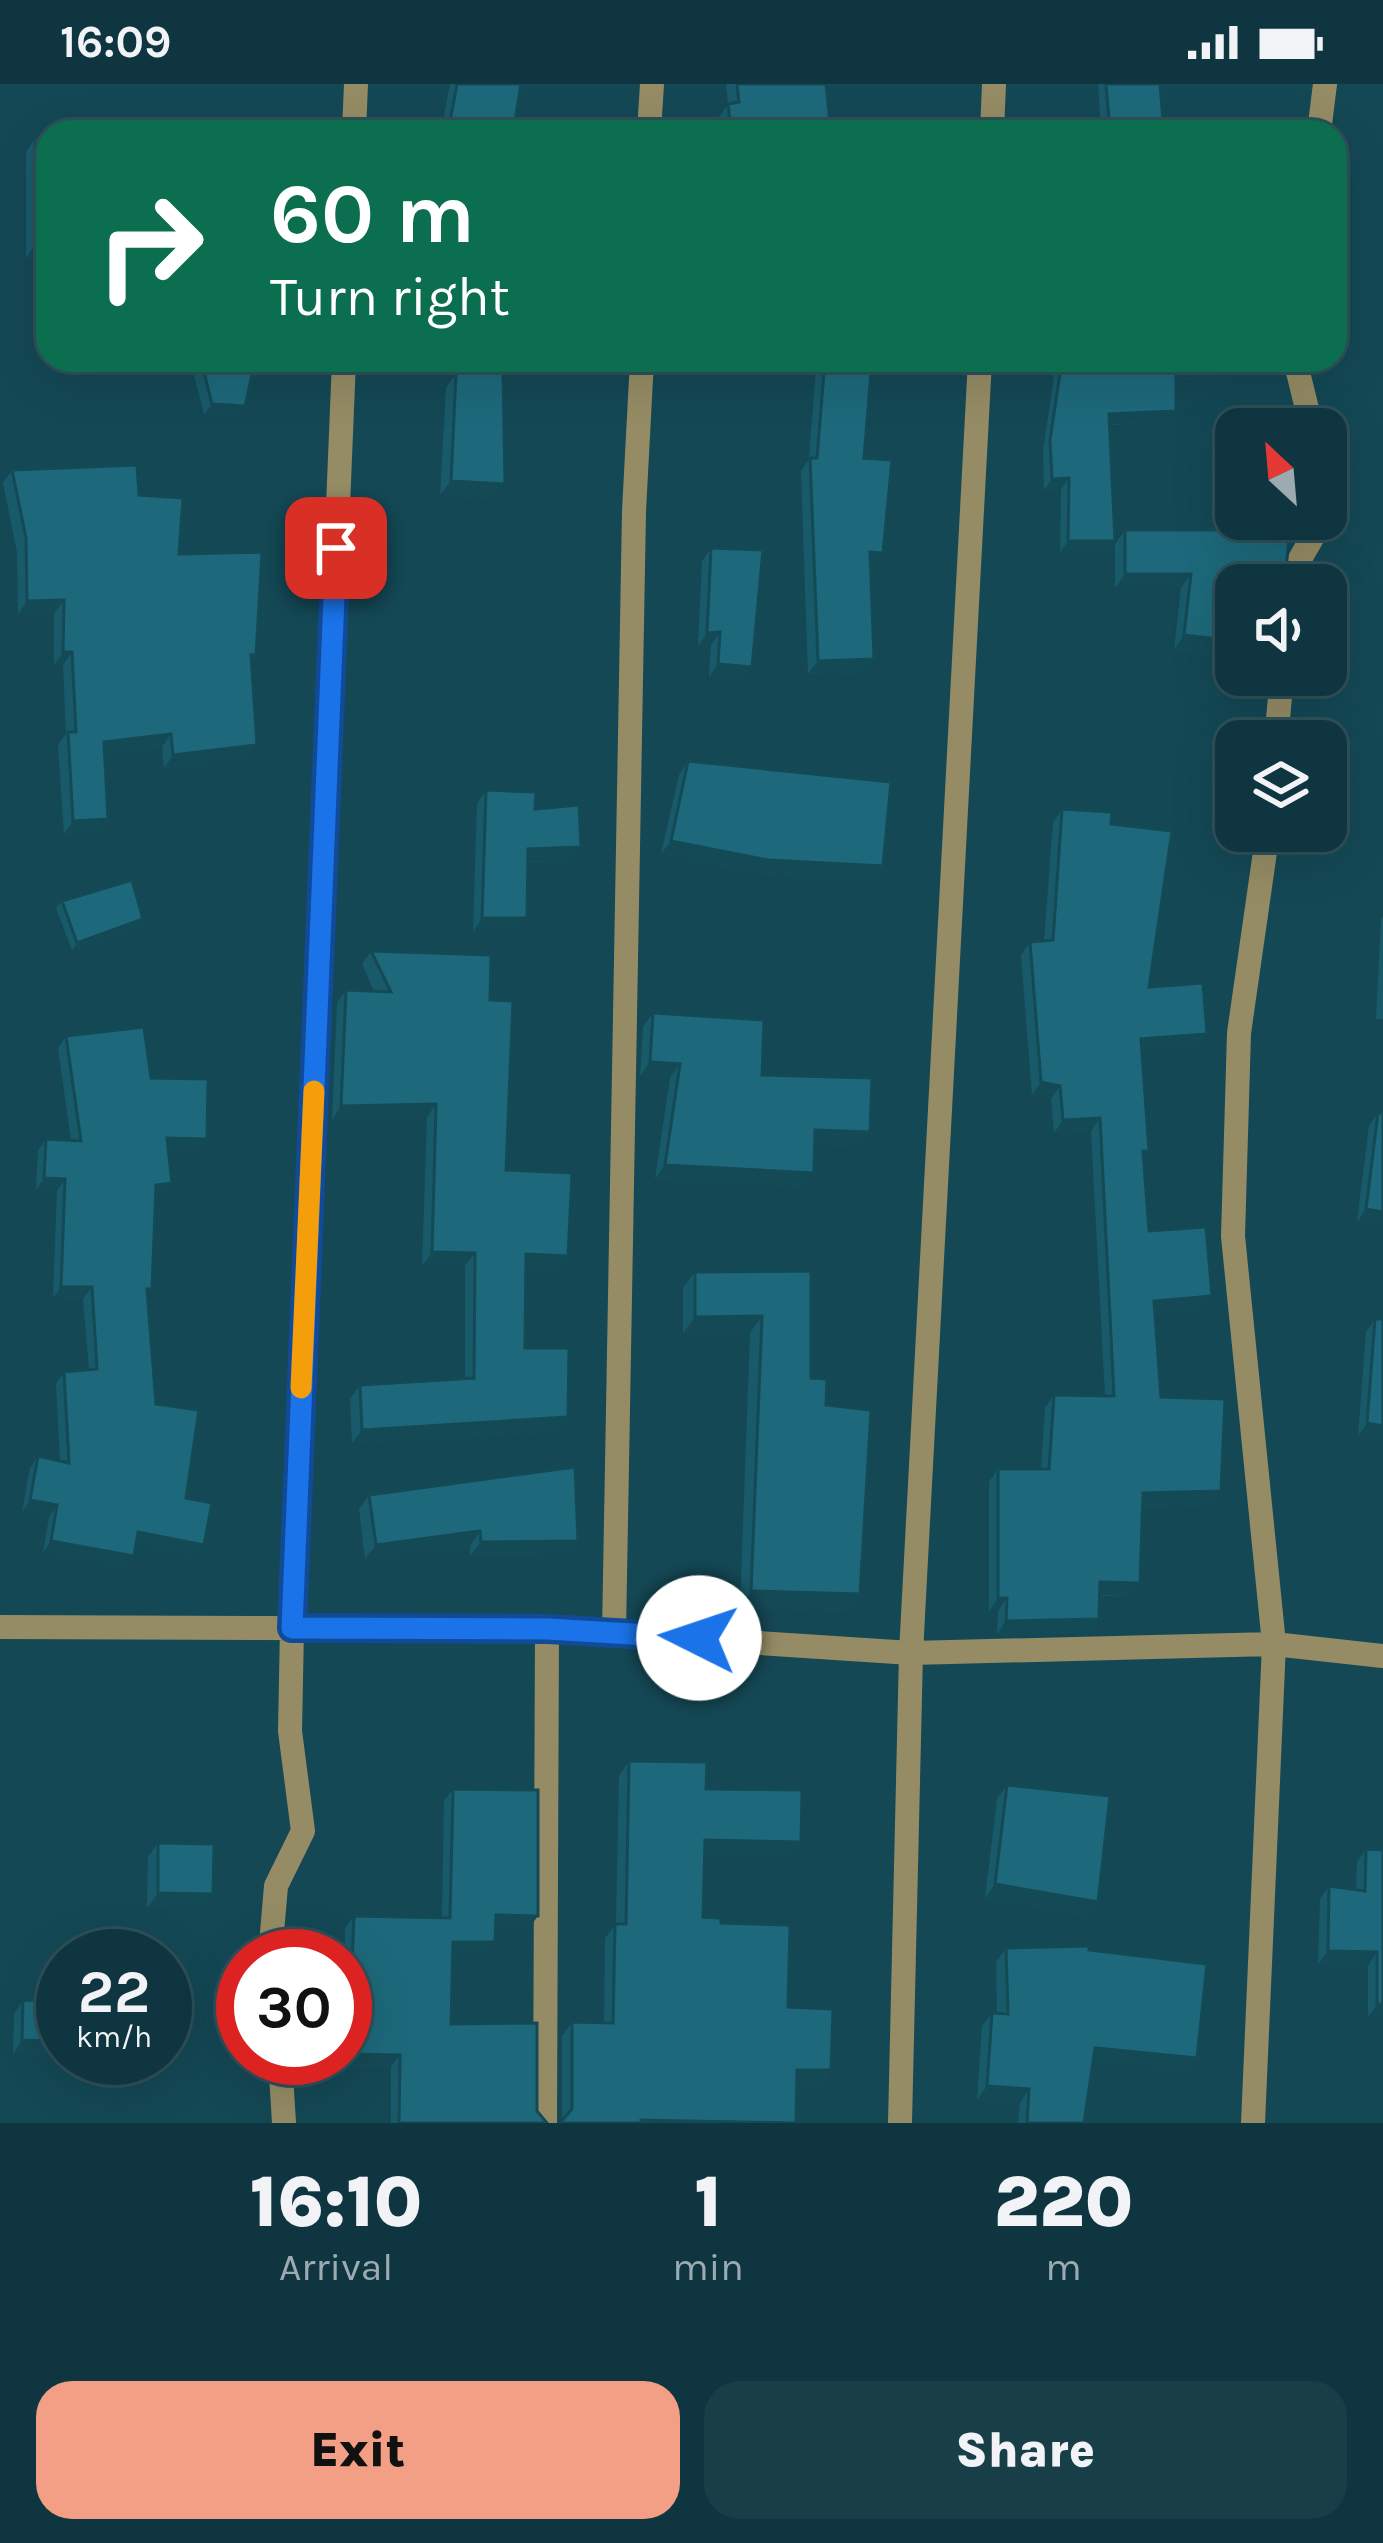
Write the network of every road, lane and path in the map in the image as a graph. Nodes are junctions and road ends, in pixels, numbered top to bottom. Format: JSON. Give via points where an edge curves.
{"nodes":[{"id":1,"x":356,"y":84,"type":"edge"},
{"id":2,"x":652,"y":84,"type":"edge"},
{"id":3,"x":994,"y":84,"type":"edge"},
{"id":4,"x":1325,"y":84,"type":"edge"},
{"id":5,"x":354,"y":120,"type":"edge"},
{"id":6,"x":650,"y":120,"type":"edge"},
{"id":7,"x":992,"y":120,"type":"edge"},
{"id":8,"x":1320,"y":120,"type":"edge"},
{"id":9,"x":344,"y":372,"type":"edge"},
{"id":10,"x":641,"y":372,"type":"edge"},
{"id":11,"x":979,"y":372,"type":"edge"},
{"id":12,"x":1298,"y":372,"type":"edge"},
{"id":13,"x":1307,"y":408,"type":"edge"},
{"id":14,"x":1265,"y":852,"type":"edge"},
{"id":15,"x":0,"y":1627,"type":"edge"},
{"id":16,"x":292,"y":1628,"type":"junction"},
{"id":17,"x":548,"y":1629,"type":"junction"},
{"id":18,"x":614,"y":1633,"type":"junction"},
{"id":19,"x":1274,"y":1644,"type":"junction"},
{"id":20,"x":911,"y":1653,"type":"junction"},
{"id":21,"x":1383,"y":1655,"type":"edge"},
{"id":22,"x":272,"y":1929,"type":"edge"},
{"id":23,"x":282,"y":2085,"type":"edge"},
{"id":24,"x":284,"y":2123,"type":"edge"},
{"id":25,"x":545,"y":2123,"type":"edge"},
{"id":26,"x":900,"y":2123,"type":"edge"},
{"id":27,"x":1253,"y":2123,"type":"edge"}],
"edges":[{"from":1,"to":5,"type":"street"},
{"from":2,"to":6,"type":"street"},
{"from":3,"to":7,"type":"street"},
{"from":4,"to":8,"type":"street"},
{"from":9,"to":16,"type":"street"},
{"from":10,"to":18,"type":"street"},
{"from":11,"to":20,"type":"street"},
{"from":12,"to":13,"type":"street"},
{"from":14,"to":19,"type":"street","via":[[1239,1033],[1233,1236]]},
{"from":15,"to":16,"type":"street"},
{"from":16,"to":17,"type":"street"},
{"from":16,"to":22,"type":"street","via":[[290,1731],[303,1831],[276,1886]]},
{"from":17,"to":18,"type":"street"},
{"from":17,"to":25,"type":"street"},
{"from":18,"to":20,"type":"street"},
{"from":19,"to":20,"type":"street"},
{"from":19,"to":21,"type":"street"},
{"from":19,"to":27,"type":"street"},
{"from":20,"to":26,"type":"street"},
{"from":23,"to":24,"type":"street"}]}
